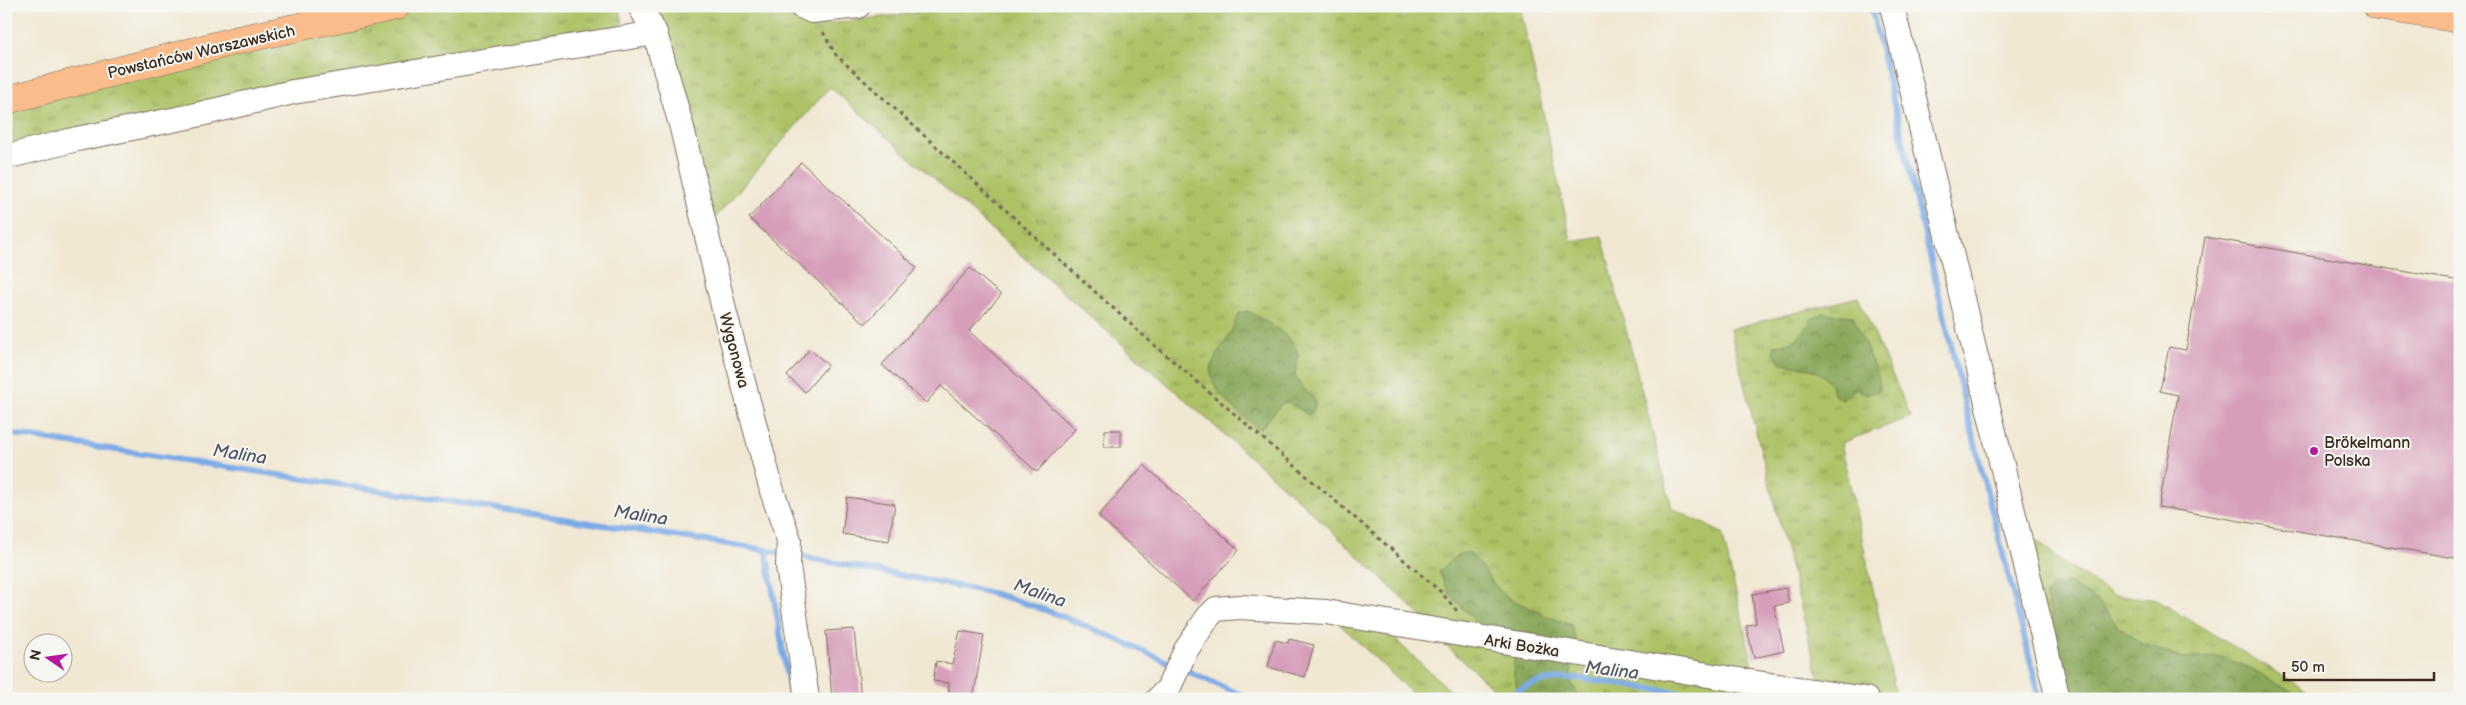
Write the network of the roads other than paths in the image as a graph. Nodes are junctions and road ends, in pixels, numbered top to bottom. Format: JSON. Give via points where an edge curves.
{"nodes":[{"id":1,"x":396,"y":6,"type":"edge"},
{"id":2,"x":640,"y":6,"type":"edge"},
{"id":3,"x":858,"y":6,"type":"edge"},
{"id":4,"x":1892,"y":6,"type":"edge"},
{"id":5,"x":2377,"y":6,"type":"edge"},
{"id":6,"x":806,"y":8,"type":"edge"},
{"id":7,"x":2460,"y":19,"type":"edge"},
{"id":8,"x":655,"y":34,"type":"junction"},
{"id":9,"x":6,"y":100,"type":"edge"},
{"id":10,"x":6,"y":157,"type":"edge"},
{"id":11,"x":1163,"y":694,"type":"edge"},
{"id":12,"x":807,"y":699,"type":"edge"},
{"id":13,"x":1866,"y":699,"type":"edge"},
{"id":14,"x":2058,"y":699,"type":"edge"}],
"edges":[{"from":1,"to":9,"type":"main road","name":"Powstańców Warszawskich","via":[[234,41]]},
{"from":2,"to":8,"type":"street","name":"Wygonowa"},
{"from":3,"to":6,"type":"street"},
{"from":4,"to":14,"type":"street"},
{"from":5,"to":7,"type":"main road"},
{"from":8,"to":10,"type":"street","via":[[293,92]]},
{"from":8,"to":12,"type":"street","name":"Wygonowa","via":[[682,128],[725,314],[772,491],[789,540],[788,566]]},
{"from":11,"to":13,"type":"street","name":"Arki Bożka","via":[[1208,617],[1216,609],[1239,607],[1326,612]]}]}
